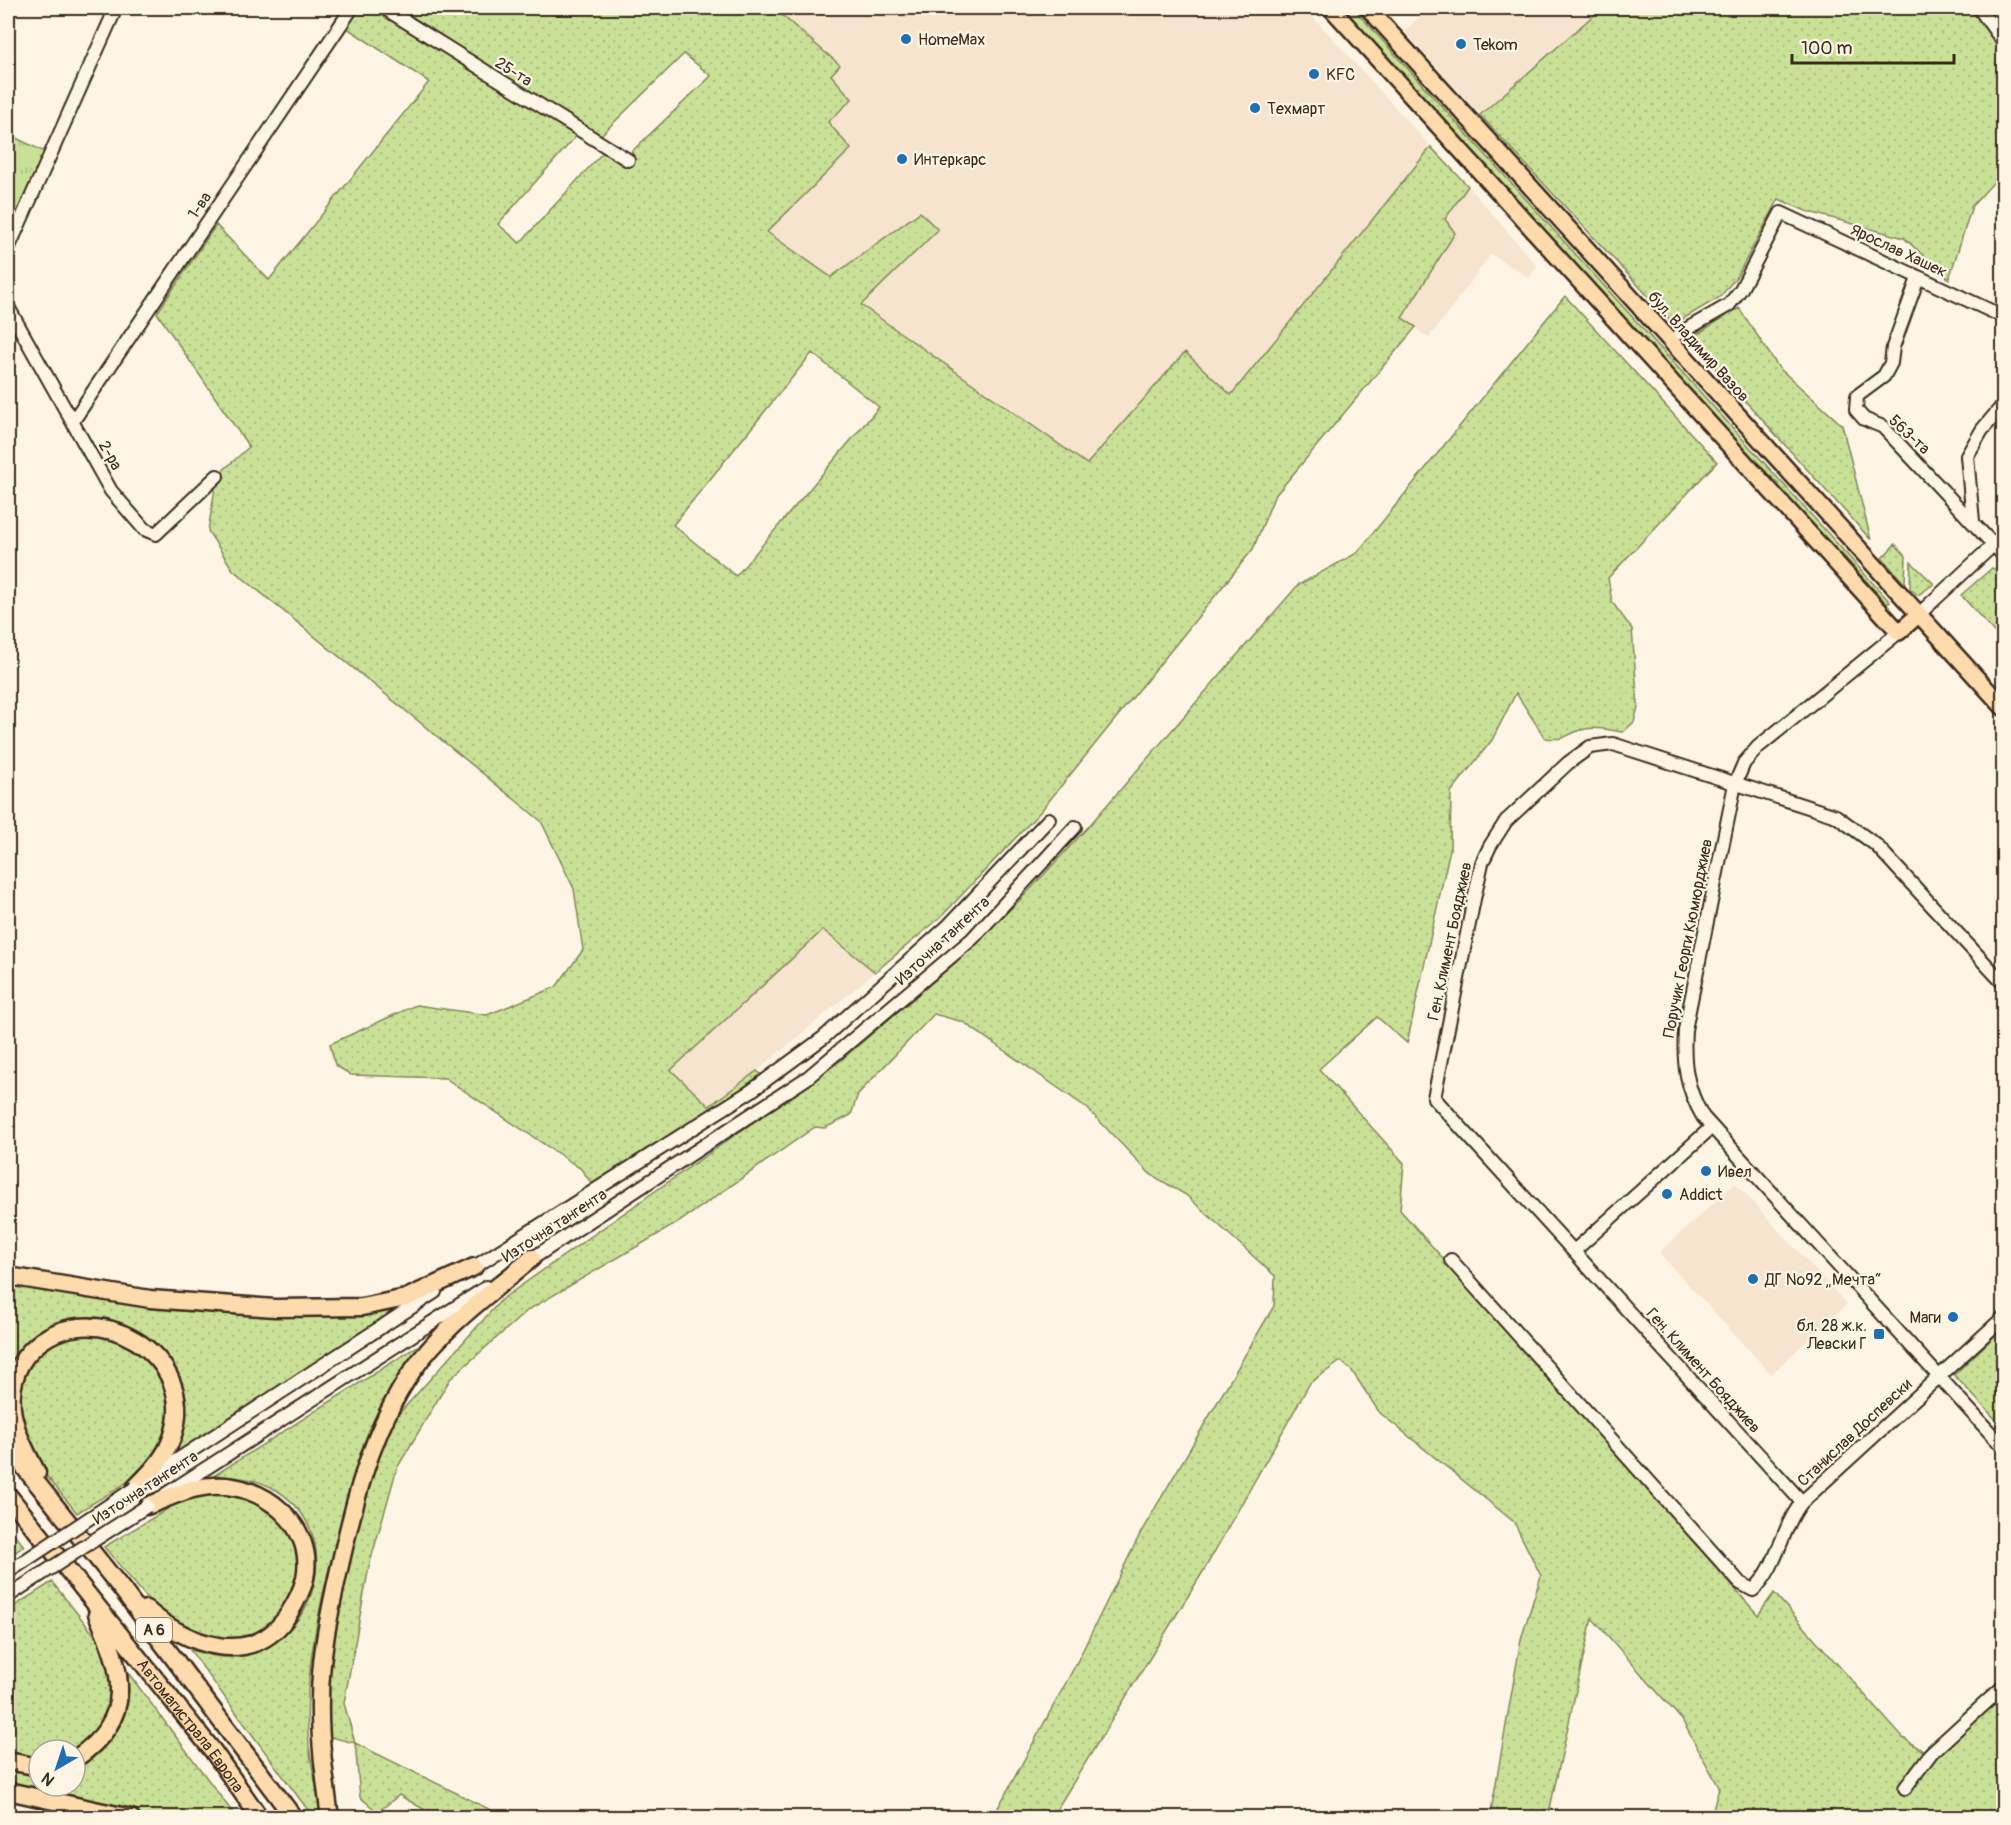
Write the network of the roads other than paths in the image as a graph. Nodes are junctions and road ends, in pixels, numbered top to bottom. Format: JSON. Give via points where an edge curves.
{"nodes":[{"id":1,"x":116,"y":8,"type":"edge"},
{"id":2,"x":352,"y":8,"type":"edge"},
{"id":3,"x":384,"y":8,"type":"edge"},
{"id":4,"x":1331,"y":8,"type":"edge"},
{"id":5,"x":1368,"y":8,"type":"edge"},
{"id":6,"x":1979,"y":8,"type":"edge"},
{"id":7,"x":2004,"y":43,"type":"edge"},
{"id":8,"x":628,"y":160,"type":"dead end"},
{"id":9,"x":8,"y":249,"type":"edge"},
{"id":10,"x":1918,"y":278,"type":"junction"},
{"id":11,"x":8,"y":307,"type":"edge"},
{"id":12,"x":2004,"y":317,"type":"edge"},
{"id":13,"x":1680,"y":333,"type":"dead end"},
{"id":14,"x":2004,"y":404,"type":"edge"},
{"id":15,"x":73,"y":421,"type":"junction"},
{"id":16,"x":217,"y":476,"type":"dead end"},
{"id":17,"x":1973,"y":521,"type":"junction"},
{"id":18,"x":2004,"y":535,"type":"edge"},
{"id":19,"x":1993,"y":544,"type":"junction"},
{"id":20,"x":2004,"y":556,"type":"edge"},
{"id":21,"x":1918,"y":615,"type":"junction"},
{"id":22,"x":1899,"y":632,"type":"junction"},
{"id":23,"x":2004,"y":708,"type":"edge"},
{"id":24,"x":1735,"y":784,"type":"junction"},
{"id":25,"x":1049,"y":819,"type":"dead end"},
{"id":26,"x":1075,"y":827,"type":"dead end"},
{"id":27,"x":2004,"y":984,"type":"edge"},
{"id":28,"x":1712,"y":1127,"type":"junction"},
{"id":29,"x":1574,"y":1251,"type":"junction"},
{"id":30,"x":532,"y":1258,"type":"junction"},
{"id":31,"x":1452,"y":1260,"type":"dead end"},
{"id":32,"x":474,"y":1268,"type":"junction"},
{"id":33,"x":8,"y":1276,"type":"edge"},
{"id":34,"x":2004,"y":1317,"type":"edge"},
{"id":35,"x":1939,"y":1376,"type":"junction"},
{"id":36,"x":8,"y":1447,"type":"edge"},
{"id":37,"x":2004,"y":1448,"type":"edge"},
{"id":38,"x":135,"y":1488,"type":"junction"},
{"id":39,"x":8,"y":1495,"type":"edge"},
{"id":40,"x":1802,"y":1502,"type":"junction"},
{"id":41,"x":8,"y":1504,"type":"edge"},
{"id":42,"x":147,"y":1506,"type":"junction"},
{"id":43,"x":55,"y":1508,"type":"junction"},
{"id":44,"x":31,"y":1523,"type":"junction"},
{"id":45,"x":8,"y":1572,"type":"edge"},
{"id":46,"x":121,"y":1588,"type":"junction"},
{"id":47,"x":87,"y":1591,"type":"junction"},
{"id":48,"x":8,"y":1596,"type":"edge"},
{"id":49,"x":2004,"y":1686,"type":"edge"},
{"id":50,"x":87,"y":1751,"type":"edge"},
{"id":51,"x":8,"y":1761,"type":"edge"},
{"id":52,"x":27,"y":1765,"type":"edge"},
{"id":53,"x":1905,"y":1788,"type":"dead end"},
{"id":54,"x":8,"y":1791,"type":"edge"},
{"id":55,"x":131,"y":1818,"type":"edge"},
{"id":56,"x":260,"y":1818,"type":"edge"},
{"id":57,"x":294,"y":1818,"type":"edge"},
{"id":58,"x":330,"y":1818,"type":"edge"}],
"edges":[{"from":1,"to":9,"type":"street"},
{"from":2,"to":15,"type":"street","name":"1-ва"},
{"from":3,"to":8,"type":"street","name":"25-та"},
{"from":4,"to":22,"type":"main road"},
{"from":5,"to":21,"type":"main road","name":"бул. Владимир Вазов"},
{"from":6,"to":7,"type":"street"},
{"from":10,"to":12,"type":"street","name":"Ярослав Хашек"},
{"from":10,"to":13,"type":"street","name":"Ярослав Хашек","via":[[1781,213],[1729,305]]},
{"from":10,"to":17,"type":"street","name":"563-та","via":[[1891,363],[1884,376],[1857,396],[1856,410],[1864,419],[1883,428]]},
{"from":11,"to":15,"type":"street","name":"2-ра"},
{"from":14,"to":17,"type":"street","via":[[1967,456]]},
{"from":15,"to":16,"type":"street","name":"2-ра","via":[[111,491],[144,529],[156,534]]},
{"from":17,"to":19,"type":"street","name":"563-та"},
{"from":18,"to":19,"type":"street"},
{"from":19,"to":20,"type":"street","name":"563-та"},
{"from":19,"to":21,"type":"street"},
{"from":21,"to":22,"type":"main road","name":"Поручик Георги Кюмюрджиев"},
{"from":21,"to":23,"type":"main road","name":"бул. Владимир Вазов"},
{"from":22,"to":24,"type":"street","name":"Поручик Георги Кюмюрджиев","via":[[1751,753]]},
{"from":24,"to":27,"type":"street","name":"Ген. Климент Бояджиев","via":[[1836,816],[1876,845]]},
{"from":24,"to":28,"type":"street","name":"Поручик Георги Кюмюрджиев","via":[[1685,1030],[1688,1084],[1695,1103]]},
{"from":24,"to":29,"type":"street","name":"Ген. Климент Бояджиев","via":[[1613,744],[1590,747],[1506,822],[1482,863],[1434,1098]]},
{"from":25,"to":32,"type":"street","name":"Източна тангента","via":[[947,927],[824,1038],[741,1098]]},
{"from":26,"to":30,"type":"street","name":"Източна тангента","via":[[972,939],[807,1078]]},
{"from":28,"to":29,"type":"street"},
{"from":28,"to":35,"type":"street","name":"Поручик Георги Кюмюрджиев"},
{"from":29,"to":40,"type":"street","name":"Ген. Климент Бояджиев"},
{"from":30,"to":42,"type":"street","name":"Източна тангента"},
{"from":30,"to":58,"type":"highway","via":[[448,1330],[414,1369],[386,1415],[364,1466],[324,1635],[320,1700]]},
{"from":31,"to":40,"type":"street","name":"Станислав Доспевски","via":[[1740,1583],[1753,1590],[1763,1581]]},
{"from":32,"to":33,"type":"highway","via":[[406,1298],[362,1307],[275,1308],[150,1299]]},
{"from":32,"to":38,"type":"street","name":"Източна тангента"},
{"from":34,"to":35,"type":"street","name":"Станислав Доспевски"},
{"from":35,"to":37,"type":"street","name":"Поручик Георги Кюмюрджиев"},
{"from":35,"to":40,"type":"street","name":"Станислав Доспевски"},
{"from":36,"to":43,"type":"highway","name":"Автомагистрала Европа","number":"A 6"},
{"from":38,"to":43,"type":"highway","via":[[169,1446],[177,1412],[173,1386],[164,1366],[138,1341],[118,1331],[74,1327],[50,1335],[33,1348],[16,1369],[12,1392],[14,1421]]},
{"from":38,"to":45,"type":"street","name":"Източна тангента","bridge":true},
{"from":39,"to":44,"type":"highway","name":"Автомагистрала Европа","number":"A 6"},
{"from":41,"to":44,"type":"highway"},
{"from":42,"to":46,"type":"highway","via":[[212,1486],[237,1486],[256,1492],[287,1515],[299,1532],[306,1577],[282,1625],[261,1641],[236,1648],[208,1645],[181,1635]]},
{"from":42,"to":48,"type":"street","name":"Източна тангента","bridge":true},
{"from":43,"to":46,"type":"highway","name":"Автомагистрала Европа","number":"A 6"},
{"from":44,"to":47,"type":"highway","name":"Автомагистрала Европа","number":"A 6"},
{"from":46,"to":57,"type":"highway","name":"Автомагистрала Европа","number":"A 6"},
{"from":47,"to":50,"type":"highway","via":[[114,1653],[119,1675],[118,1704],[109,1727]]},
{"from":47,"to":56,"type":"highway","name":"Автомагистрала Европа","number":"A 6","via":[[213,1751]]},
{"from":49,"to":53,"type":"street","via":[[1932,1752]]},
{"from":51,"to":52,"type":"highway"},
{"from":54,"to":55,"type":"highway"}]}
